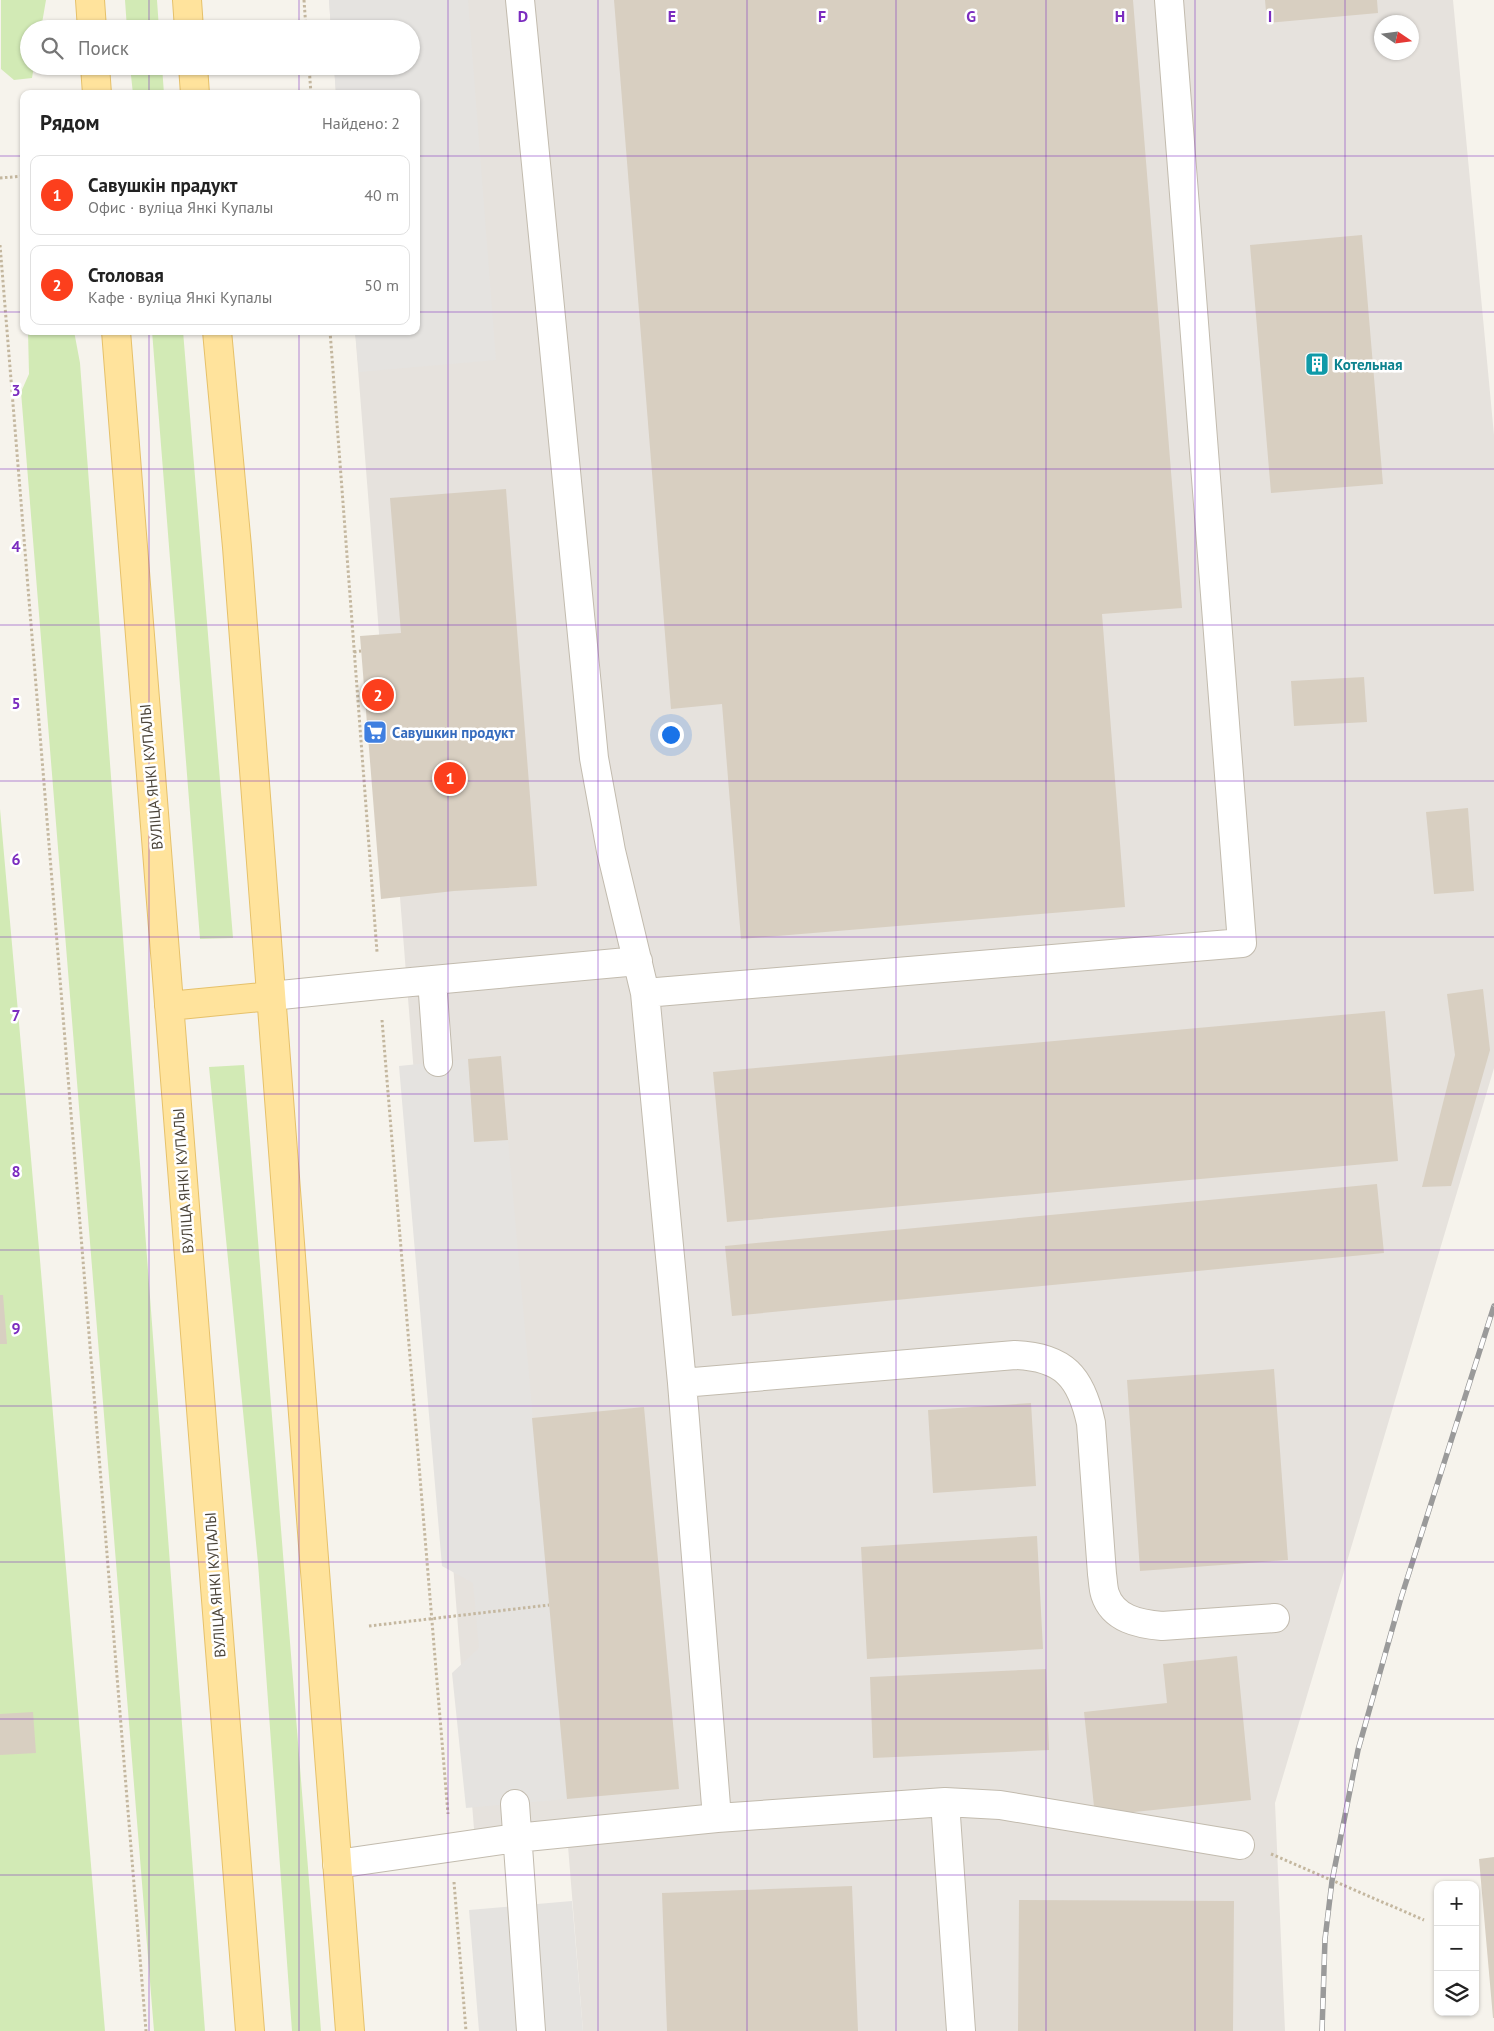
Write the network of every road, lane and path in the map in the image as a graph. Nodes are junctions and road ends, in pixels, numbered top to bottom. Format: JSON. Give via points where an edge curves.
{"nodes":[{"id":1,"x":90,"y":0,"type":"edge"},
{"id":2,"x":187,"y":0,"type":"edge"},
{"id":3,"x":304,"y":0,"type":"edge"},
{"id":4,"x":520,"y":0,"type":"edge"},
{"id":5,"x":1170,"y":0,"type":"edge"},
{"id":6,"x":91,"y":20,"type":"edge"},
{"id":7,"x":189,"y":20,"type":"edge"},
{"id":8,"x":305,"y":20,"type":"edge"},
{"id":9,"x":96,"y":75,"type":"edge"},
{"id":10,"x":194,"y":75,"type":"edge"},
{"id":11,"x":310,"y":75,"type":"edge"},
{"id":12,"x":97,"y":90,"type":"edge"},
{"id":13,"x":195,"y":90,"type":"edge"},
{"id":14,"x":311,"y":90,"type":"edge"},
{"id":15,"x":20,"y":176,"type":"edge"},
{"id":16,"x":0,"y":178,"type":"edge"},
{"id":17,"x":0,"y":245,"type":"edge"},
{"id":18,"x":116,"y":335,"type":"edge"},
{"id":19,"x":217,"y":335,"type":"edge"},
{"id":20,"x":330,"y":335,"type":"edge"},
{"id":21,"x":354,"y":652,"type":"junction"},
{"id":22,"x":361,"y":652,"type":"dead end"},
{"id":23,"x":638,"y":961,"type":"junction"},
{"id":24,"x":432,"y":980,"type":"junction"},
{"id":25,"x":379,"y":985,"type":"junction"},
{"id":26,"x":645,"y":993,"type":"junction"},
{"id":27,"x":271,"y":996,"type":"junction"},
{"id":28,"x":169,"y":1006,"type":"junction"},
{"id":29,"x":438,"y":1062,"type":"dead end"},
{"id":30,"x":682,"y":1383,"type":"junction"},
{"id":31,"x":549,"y":1605,"type":"dead end"},
{"id":32,"x":432,"y":1618,"type":"junction"},
{"id":33,"x":1275,"y":1618,"type":"dead end"},
{"id":34,"x":369,"y":1626,"type":"dead end"},
{"id":35,"x":945,"y":1802,"type":"junction"},
{"id":36,"x":515,"y":1804,"type":"dead end"},
{"id":37,"x":717,"y":1818,"type":"junction"},
{"id":38,"x":516,"y":1838,"type":"junction"},
{"id":39,"x":1240,"y":1844,"type":"joint"},
{"id":40,"x":451,"y":1846,"type":"junction"},
{"id":41,"x":336,"y":1864,"type":"junction"},
{"id":42,"x":1424,"y":1920,"type":"dead end"},
{"id":43,"x":146,"y":2031,"type":"edge"},
{"id":44,"x":250,"y":2031,"type":"edge"},
{"id":45,"x":350,"y":2031,"type":"edge"},
{"id":46,"x":466,"y":2031,"type":"edge"},
{"id":47,"x":531,"y":2031,"type":"edge"},
{"id":48,"x":962,"y":2031,"type":"edge"}],
"edges":[{"from":1,"to":6,"type":"main road"},
{"from":2,"to":7,"type":"main road"},
{"from":3,"to":8,"type":"path"},
{"from":4,"to":23,"type":"lane","via":[[594,758],[611,852]]},
{"from":5,"to":26,"type":"lane","via":[[1242,943]]},
{"from":9,"to":12,"type":"main road"},
{"from":10,"to":13,"type":"main road"},
{"from":11,"to":14,"type":"path"},
{"from":15,"to":16,"type":"path"},
{"from":17,"to":43,"type":"path"},
{"from":18,"to":28,"type":"main road","name":"ВУЛІЦА ЯНКІ КУПАЛЫ"},
{"from":19,"to":27,"type":"main road"},
{"from":20,"to":21,"type":"path"},
{"from":21,"to":22,"type":"path"},
{"from":21,"to":25,"type":"path"},
{"from":23,"to":24,"type":"lane"},
{"from":23,"to":26,"type":"lane"},
{"from":24,"to":25,"type":"lane"},
{"from":24,"to":29,"type":"lane"},
{"from":25,"to":27,"type":"lane"},
{"from":25,"to":32,"type":"path"},
{"from":26,"to":30,"type":"lane"},
{"from":27,"to":28,"type":"main road"},
{"from":27,"to":41,"type":"main road"},
{"from":28,"to":44,"type":"main road","name":"ВУЛІЦА ЯНКІ КУПАЛЫ"},
{"from":30,"to":33,"type":"lane","via":[[1015,1355],[1036,1356],[1057,1364],[1077,1382],[1086,1401],[1091,1423],[1102,1574],[1105,1594],[1115,1611],[1130,1620],[1162,1626]]},
{"from":30,"to":37,"type":"lane"},
{"from":31,"to":32,"type":"path"},
{"from":32,"to":34,"type":"path"},
{"from":32,"to":40,"type":"path"},
{"from":35,"to":37,"type":"lane"},
{"from":35,"to":39,"type":"lane","via":[[1000,1805]]},
{"from":35,"to":48,"type":"lane"},
{"from":36,"to":38,"type":"lane"},
{"from":37,"to":38,"type":"lane"},
{"from":38,"to":40,"type":"lane"},
{"from":38,"to":47,"type":"lane"},
{"from":39,"to":42,"type":"path","via":[[1283,1859]]},
{"from":40,"to":41,"type":"lane"},
{"from":40,"to":46,"type":"path"},
{"from":41,"to":45,"type":"main road"}]}
